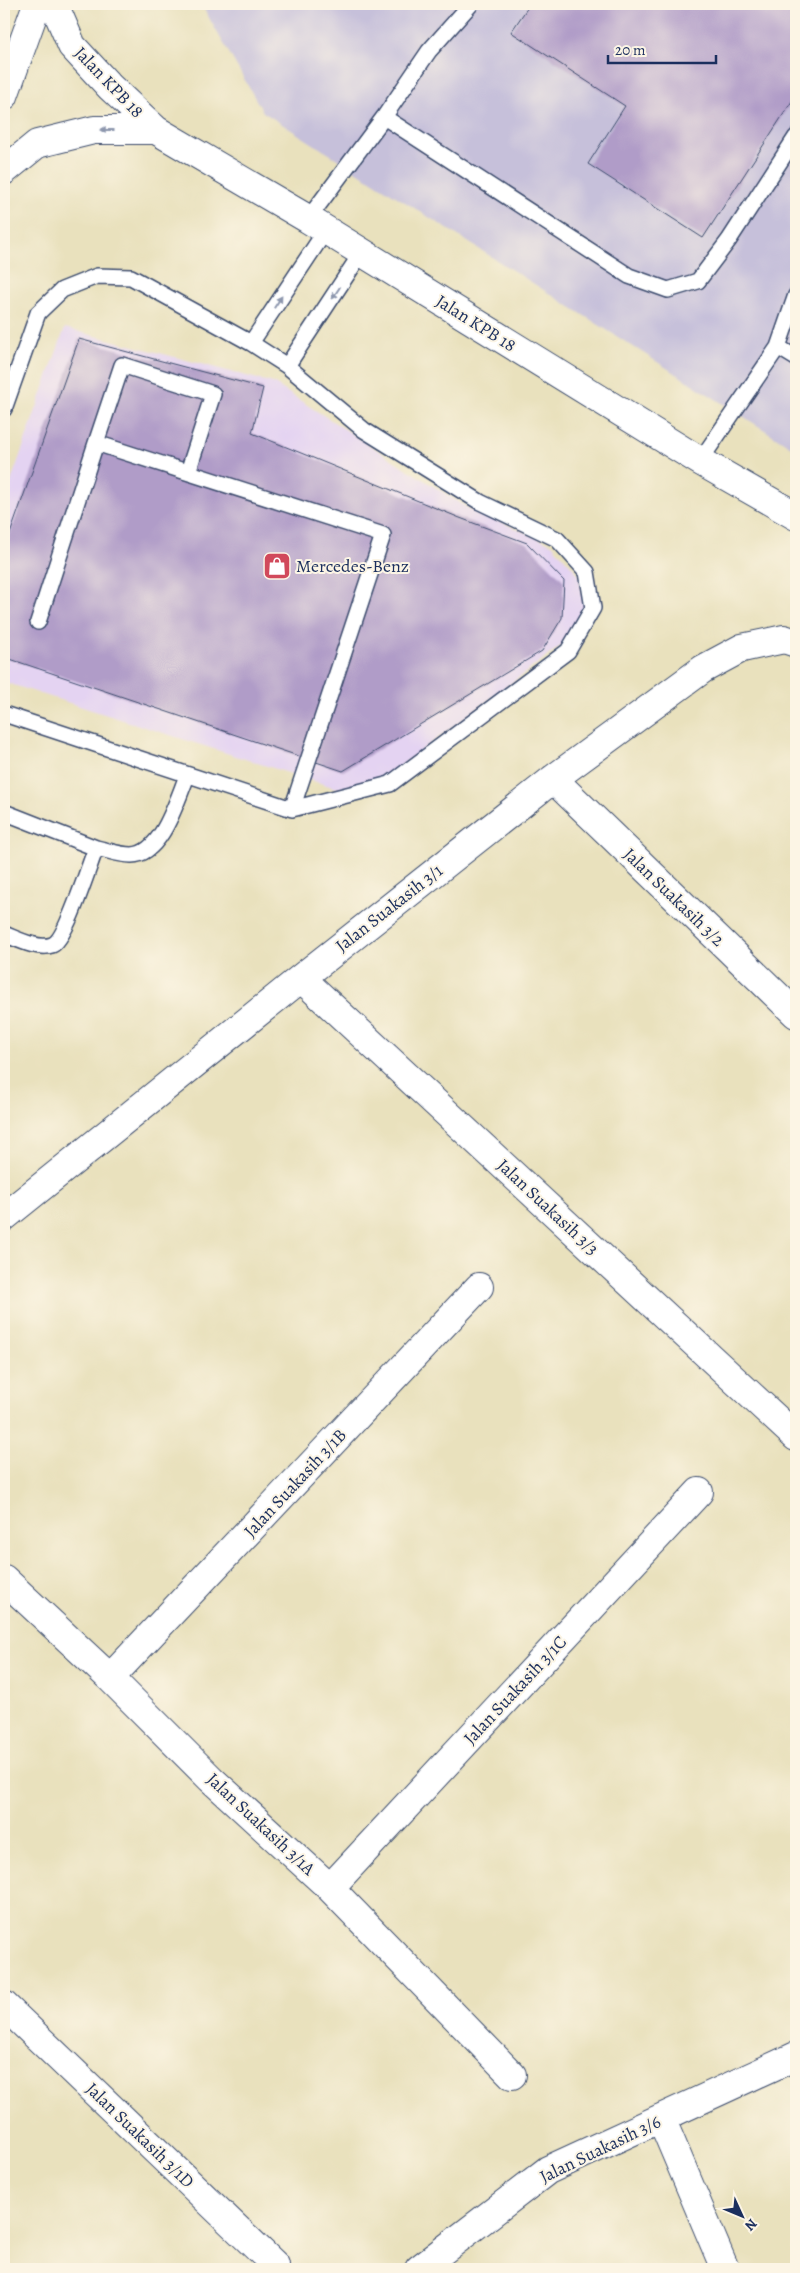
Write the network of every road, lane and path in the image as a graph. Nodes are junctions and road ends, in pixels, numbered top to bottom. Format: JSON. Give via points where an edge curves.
{"nodes":[{"id":1,"x":37,"y":4,"type":"edge"},
{"id":2,"x":54,"y":4,"type":"edge"},
{"id":3,"x":471,"y":4,"type":"edge"},
{"id":4,"x":4,"y":96,"type":"edge"},
{"id":5,"x":384,"y":117,"type":"junction"},
{"id":6,"x":156,"y":130,"type":"junction"},
{"id":7,"x":796,"y":137,"type":"edge"},
{"id":8,"x":4,"y":171,"type":"edge"},
{"id":9,"x":317,"y":225,"type":"junction"},
{"id":10,"x":362,"y":252,"type":"junction"},
{"id":11,"x":796,"y":294,"type":"edge"},
{"id":12,"x":252,"y":343,"type":"junction"},
{"id":13,"x":778,"y":347,"type":"junction"},
{"id":14,"x":796,"y":358,"type":"edge"},
{"id":15,"x":288,"y":366,"type":"junction"},
{"id":16,"x":4,"y":409,"type":"edge"},
{"id":17,"x":96,"y":443,"type":"junction"},
{"id":18,"x":700,"y":461,"type":"junction"},
{"id":19,"x":188,"y":472,"type":"junction"},
{"id":20,"x":796,"y":516,"type":"edge"},
{"id":21,"x":38,"y":622,"type":"dead end"},
{"id":22,"x":796,"y":643,"type":"edge"},
{"id":23,"x":4,"y":714,"type":"edge"},
{"id":24,"x":187,"y":776,"type":"junction"},
{"id":25,"x":553,"y":779,"type":"junction"},
{"id":26,"x":292,"y":809,"type":"junction"},
{"id":27,"x":4,"y":812,"type":"edge"},
{"id":28,"x":96,"y":848,"type":"junction"},
{"id":29,"x":4,"y":934,"type":"edge"},
{"id":30,"x":301,"y":978,"type":"junction"},
{"id":31,"x":796,"y":1014,"type":"edge"},
{"id":32,"x":4,"y":1216,"type":"edge"},
{"id":33,"x":479,"y":1287,"type":"dead end"},
{"id":34,"x":796,"y":1437,"type":"edge"},
{"id":35,"x":699,"y":1492,"type":"dead end"},
{"id":36,"x":4,"y":1579,"type":"edge"},
{"id":37,"x":110,"y":1678,"type":"junction"},
{"id":38,"x":330,"y":1888,"type":"junction"},
{"id":39,"x":4,"y":2005,"type":"edge"},
{"id":40,"x":796,"y":2056,"type":"edge"},
{"id":41,"x":512,"y":2075,"type":"dead end"},
{"id":42,"x":661,"y":2118,"type":"junction"},
{"id":43,"x":275,"y":2265,"type":"dead end"},
{"id":44,"x":419,"y":2269,"type":"edge"},
{"id":45,"x":725,"y":2269,"type":"edge"}],
"edges":[{"from":1,"to":4,"type":"main road"},
{"from":2,"to":6,"type":"main road","name":"Jalan KPB 18","via":[[72,46]]},
{"from":3,"to":5,"type":"lane","via":[[429,51]]},
{"from":5,"to":7,"type":"lane","via":[[629,276],[668,290],[698,281],[729,240]]},
{"from":5,"to":9,"type":"lane"},
{"from":6,"to":8,"type":"main road","name":"Jalan KPB 18","one_way":true,"via":[[94,130],[37,144]]},
{"from":6,"to":9,"type":"main road","name":"Jalan KPB 18"},
{"from":9,"to":10,"type":"main road","name":"Jalan KPB 18"},
{"from":12,"to":9,"type":"lane","one_way":true},
{"from":10,"to":15,"type":"lane","one_way":true},
{"from":10,"to":18,"type":"main road","name":"Jalan KPB 18"},
{"from":11,"to":13,"type":"lane"},
{"from":12,"to":15,"type":"lane"},
{"from":12,"to":16,"type":"lane","via":[[131,277],[97,276],[62,290],[38,314]]},
{"from":13,"to":14,"type":"lane"},
{"from":13,"to":18,"type":"lane"},
{"from":15,"to":26,"type":"lane","via":[[364,430],[480,502],[557,539],[587,572],[593,608],[568,651],[390,784]]},
{"from":17,"to":19,"type":"lane"},
{"from":17,"to":19,"type":"lane","via":[[122,365],[213,394]]},
{"from":17,"to":21,"type":"lane"},
{"from":18,"to":20,"type":"main road","name":"Jalan KPB 18"},
{"from":19,"to":26,"type":"lane","via":[[383,535]]},
{"from":22,"to":25,"type":"main road","name":"Jalan Suakasih 3/1","via":[[784,640],[742,648],[704,669]]},
{"from":23,"to":24,"type":"lane"},
{"from":24,"to":26,"type":"lane"},
{"from":24,"to":28,"type":"lane","via":[[163,832],[148,851],[131,855]]},
{"from":25,"to":30,"type":"main road","name":"Jalan Suakasih 3/1"},
{"from":25,"to":31,"type":"main road","name":"Jalan Suakasih 3/2"},
{"from":27,"to":28,"type":"lane"},
{"from":28,"to":29,"type":"lane","via":[[64,933],[53,945],[41,947]]},
{"from":30,"to":32,"type":"main road","name":"Jalan Suakasih 3/1"},
{"from":30,"to":34,"type":"main road","name":"Jalan Suakasih 3/3"},
{"from":33,"to":37,"type":"main road","name":"Jalan Suakasih 3/1B"},
{"from":35,"to":38,"type":"main road","name":"Jalan Suakasih 3/1C"},
{"from":36,"to":37,"type":"main road","name":"Jalan Suakasih 3/1A"},
{"from":37,"to":38,"type":"main road","name":"Jalan Suakasih 3/1A","via":[[210,1778]]},
{"from":38,"to":41,"type":"main road","name":"Jalan Suakasih 3/1A"},
{"from":39,"to":43,"type":"main road","name":"Jalan Suakasih 3/1D"},
{"from":40,"to":42,"type":"main road","name":"Jalan Suakasih 3/6"},
{"from":42,"to":44,"type":"main road","name":"Jalan Suakasih 3/6","via":[[548,2170]]},
{"from":42,"to":45,"type":"main road"}]}
